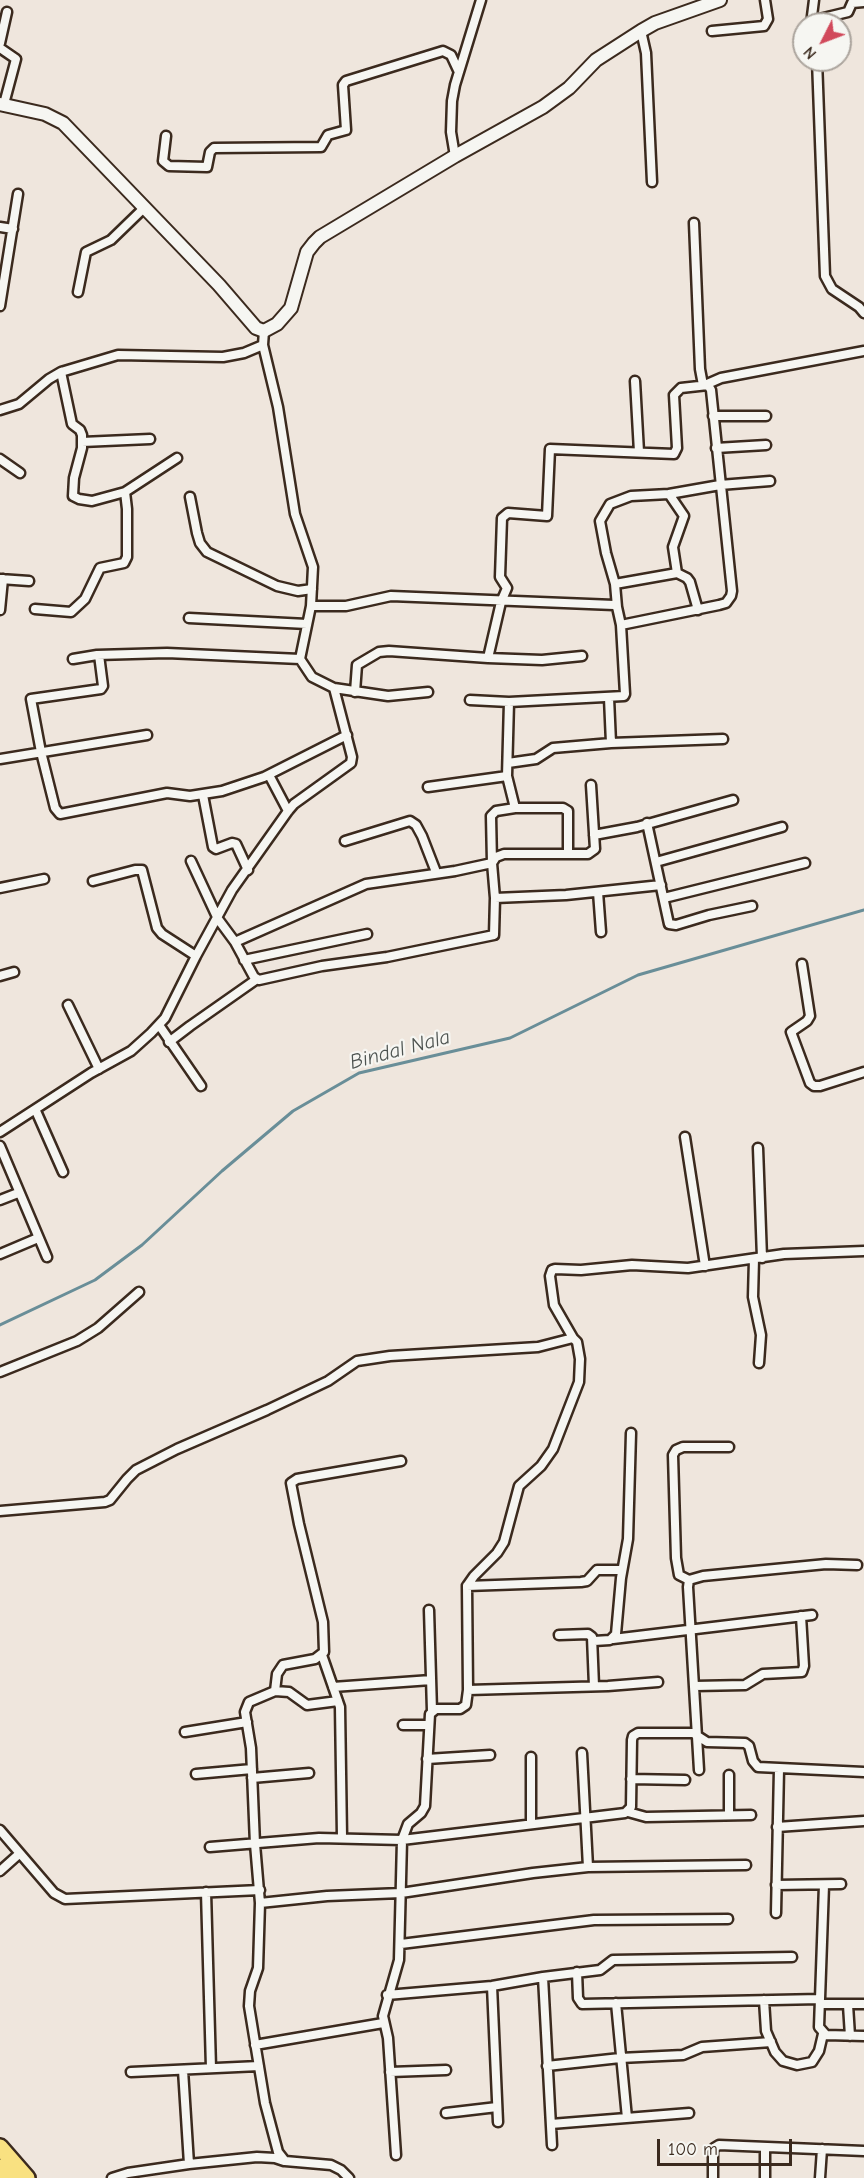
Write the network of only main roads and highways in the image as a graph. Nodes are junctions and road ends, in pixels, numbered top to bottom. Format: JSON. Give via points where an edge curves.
{"nodes":[{"id":1,"x":0,"y":2147,"type":"edge"},
{"id":2,"x":0,"y":2167,"type":"edge"},
{"id":3,"x":10,"y":2178,"type":"edge"},
{"id":4,"x":27,"y":2178,"type":"edge"}],
"edges":[{"from":1,"to":4,"type":"highway"},
{"from":2,"to":3,"type":"highway"}]}
